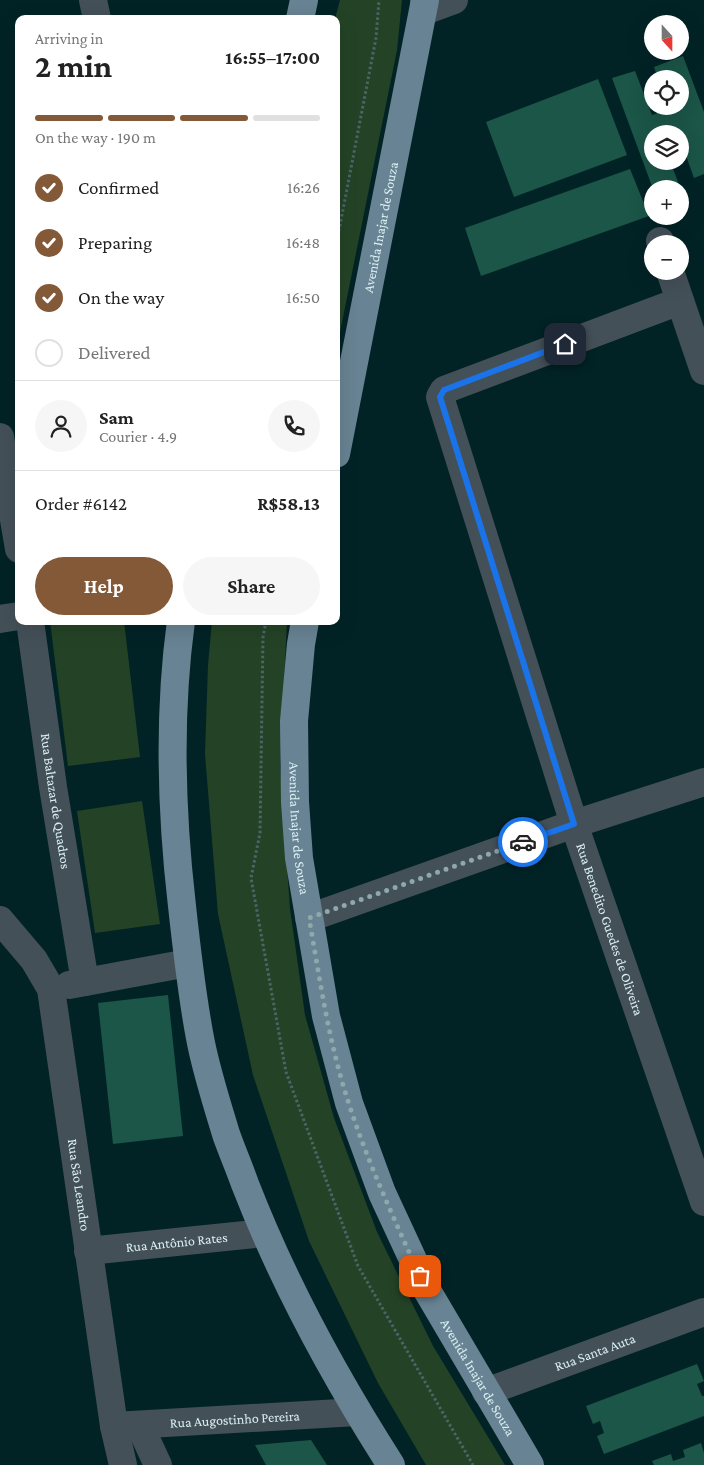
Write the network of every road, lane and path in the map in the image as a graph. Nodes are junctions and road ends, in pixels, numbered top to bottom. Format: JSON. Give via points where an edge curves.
{"nodes":[{"id":1,"x":93,"y":0,"type":"edge"},
{"id":2,"x":304,"y":0,"type":"edge"},
{"id":3,"x":315,"y":0,"type":"edge"},
{"id":4,"x":379,"y":0,"type":"edge"},
{"id":5,"x":454,"y":0,"type":"edge"},
{"id":6,"x":420,"y":3,"type":"edge"},
{"id":7,"x":96,"y":15,"type":"edge"},
{"id":8,"x":301,"y":15,"type":"edge"},
{"id":9,"x":309,"y":15,"type":"edge"},
{"id":10,"x":340,"y":225,"type":"edge"},
{"id":11,"x":673,"y":280,"type":"edge"},
{"id":12,"x":680,"y":301,"type":"junction"},
{"id":13,"x":704,"y":371,"type":"edge"},
{"id":14,"x":340,"y":434,"type":"edge"},
{"id":15,"x":0,"y":437,"type":"edge"},
{"id":16,"x":15,"y":525,"type":"edge"},
{"id":17,"x":15,"y":617,"type":"edge"},
{"id":18,"x":0,"y":619,"type":"edge"},
{"id":19,"x":31,"y":625,"type":"edge"},
{"id":20,"x":180,"y":625,"type":"edge"},
{"id":21,"x":304,"y":625,"type":"edge"},
{"id":22,"x":704,"y":782,"type":"edge"},
{"id":23,"x":574,"y":824,"type":"junction"},
{"id":24,"x":309,"y":918,"type":"junction"},
{"id":25,"x":0,"y":920,"type":"edge"},
{"id":26,"x":188,"y":963,"type":"junction"},
{"id":27,"x":85,"y":982,"type":"junction"},
{"id":28,"x":51,"y":989,"type":"junction"},
{"id":29,"x":704,"y":1202,"type":"edge"},
{"id":30,"x":264,"y":1233,"type":"junction"},
{"id":31,"x":88,"y":1251,"type":"junction"},
{"id":32,"x":704,"y":1312,"type":"edge"},
{"id":33,"x":486,"y":1392,"type":"junction"},
{"id":34,"x":357,"y":1412,"type":"junction"},
{"id":35,"x":127,"y":1426,"type":"junction"},
{"id":36,"x":123,"y":1465,"type":"edge"},
{"id":37,"x":158,"y":1465,"type":"edge"},
{"id":38,"x":391,"y":1465,"type":"edge"},
{"id":39,"x":530,"y":1465,"type":"edge"}],
"edges":[{"from":1,"to":7,"type":"street"},
{"from":2,"to":8,"type":"main road"},
{"from":3,"to":9,"type":"street"},
{"from":4,"to":10,"type":"path","via":[[376,38]]},
{"from":5,"to":6,"type":"street"},
{"from":6,"to":14,"type":"main road","name":"Avenida Inajar de Souza","via":[[402,45],[411,78]]},
{"from":11,"to":12,"type":"street"},
{"from":12,"to":13,"type":"street"},
{"from":12,"to":23,"type":"street","name":"Rua Benedito Guedes de Oliveira","via":[[444,390],[440,397]]},
{"from":15,"to":16,"type":"street"},
{"from":17,"to":18,"type":"street"},
{"from":19,"to":27,"type":"street","name":"Rua Baltazar de Quadros"},
{"from":20,"to":26,"type":"main road","via":[[171,745],[176,854]]},
{"from":21,"to":24,"type":"main road","name":"Avenida Inajar de Souza","via":[[294,721],[294,802],[298,858]]},
{"from":22,"to":23,"type":"street"},
{"from":23,"to":24,"type":"street"},
{"from":23,"to":29,"type":"street","name":"Rua Benedito Guedes de Oliveira"},
{"from":24,"to":33,"type":"main road","name":"Avenida Inajar de Souza","via":[[326,1016],[349,1103],[376,1175],[428,1292]]},
{"from":25,"to":28,"type":"street","name":"Rua São Leandro","via":[[34,960]]},
{"from":26,"to":27,"type":"street"},
{"from":26,"to":30,"type":"main road","via":[[202,1045],[224,1126]]},
{"from":27,"to":28,"type":"street"},
{"from":28,"to":31,"type":"street","name":"Rua São Leandro"},
{"from":30,"to":31,"type":"street","name":"Rua Antônio Rates"},
{"from":30,"to":34,"type":"main road"},
{"from":31,"to":35,"type":"street","name":"Rua São Leandro"},
{"from":32,"to":33,"type":"street","name":"Rua Santa Auta"},
{"from":33,"to":39,"type":"main road","name":"Avenida Inajar de Souza"},
{"from":34,"to":35,"type":"street","name":"Rua Augostinho Pereira"},
{"from":34,"to":38,"type":"main road"},
{"from":35,"to":36,"type":"street","name":"Rua São Leandro"},
{"from":35,"to":37,"type":"street"}]}
